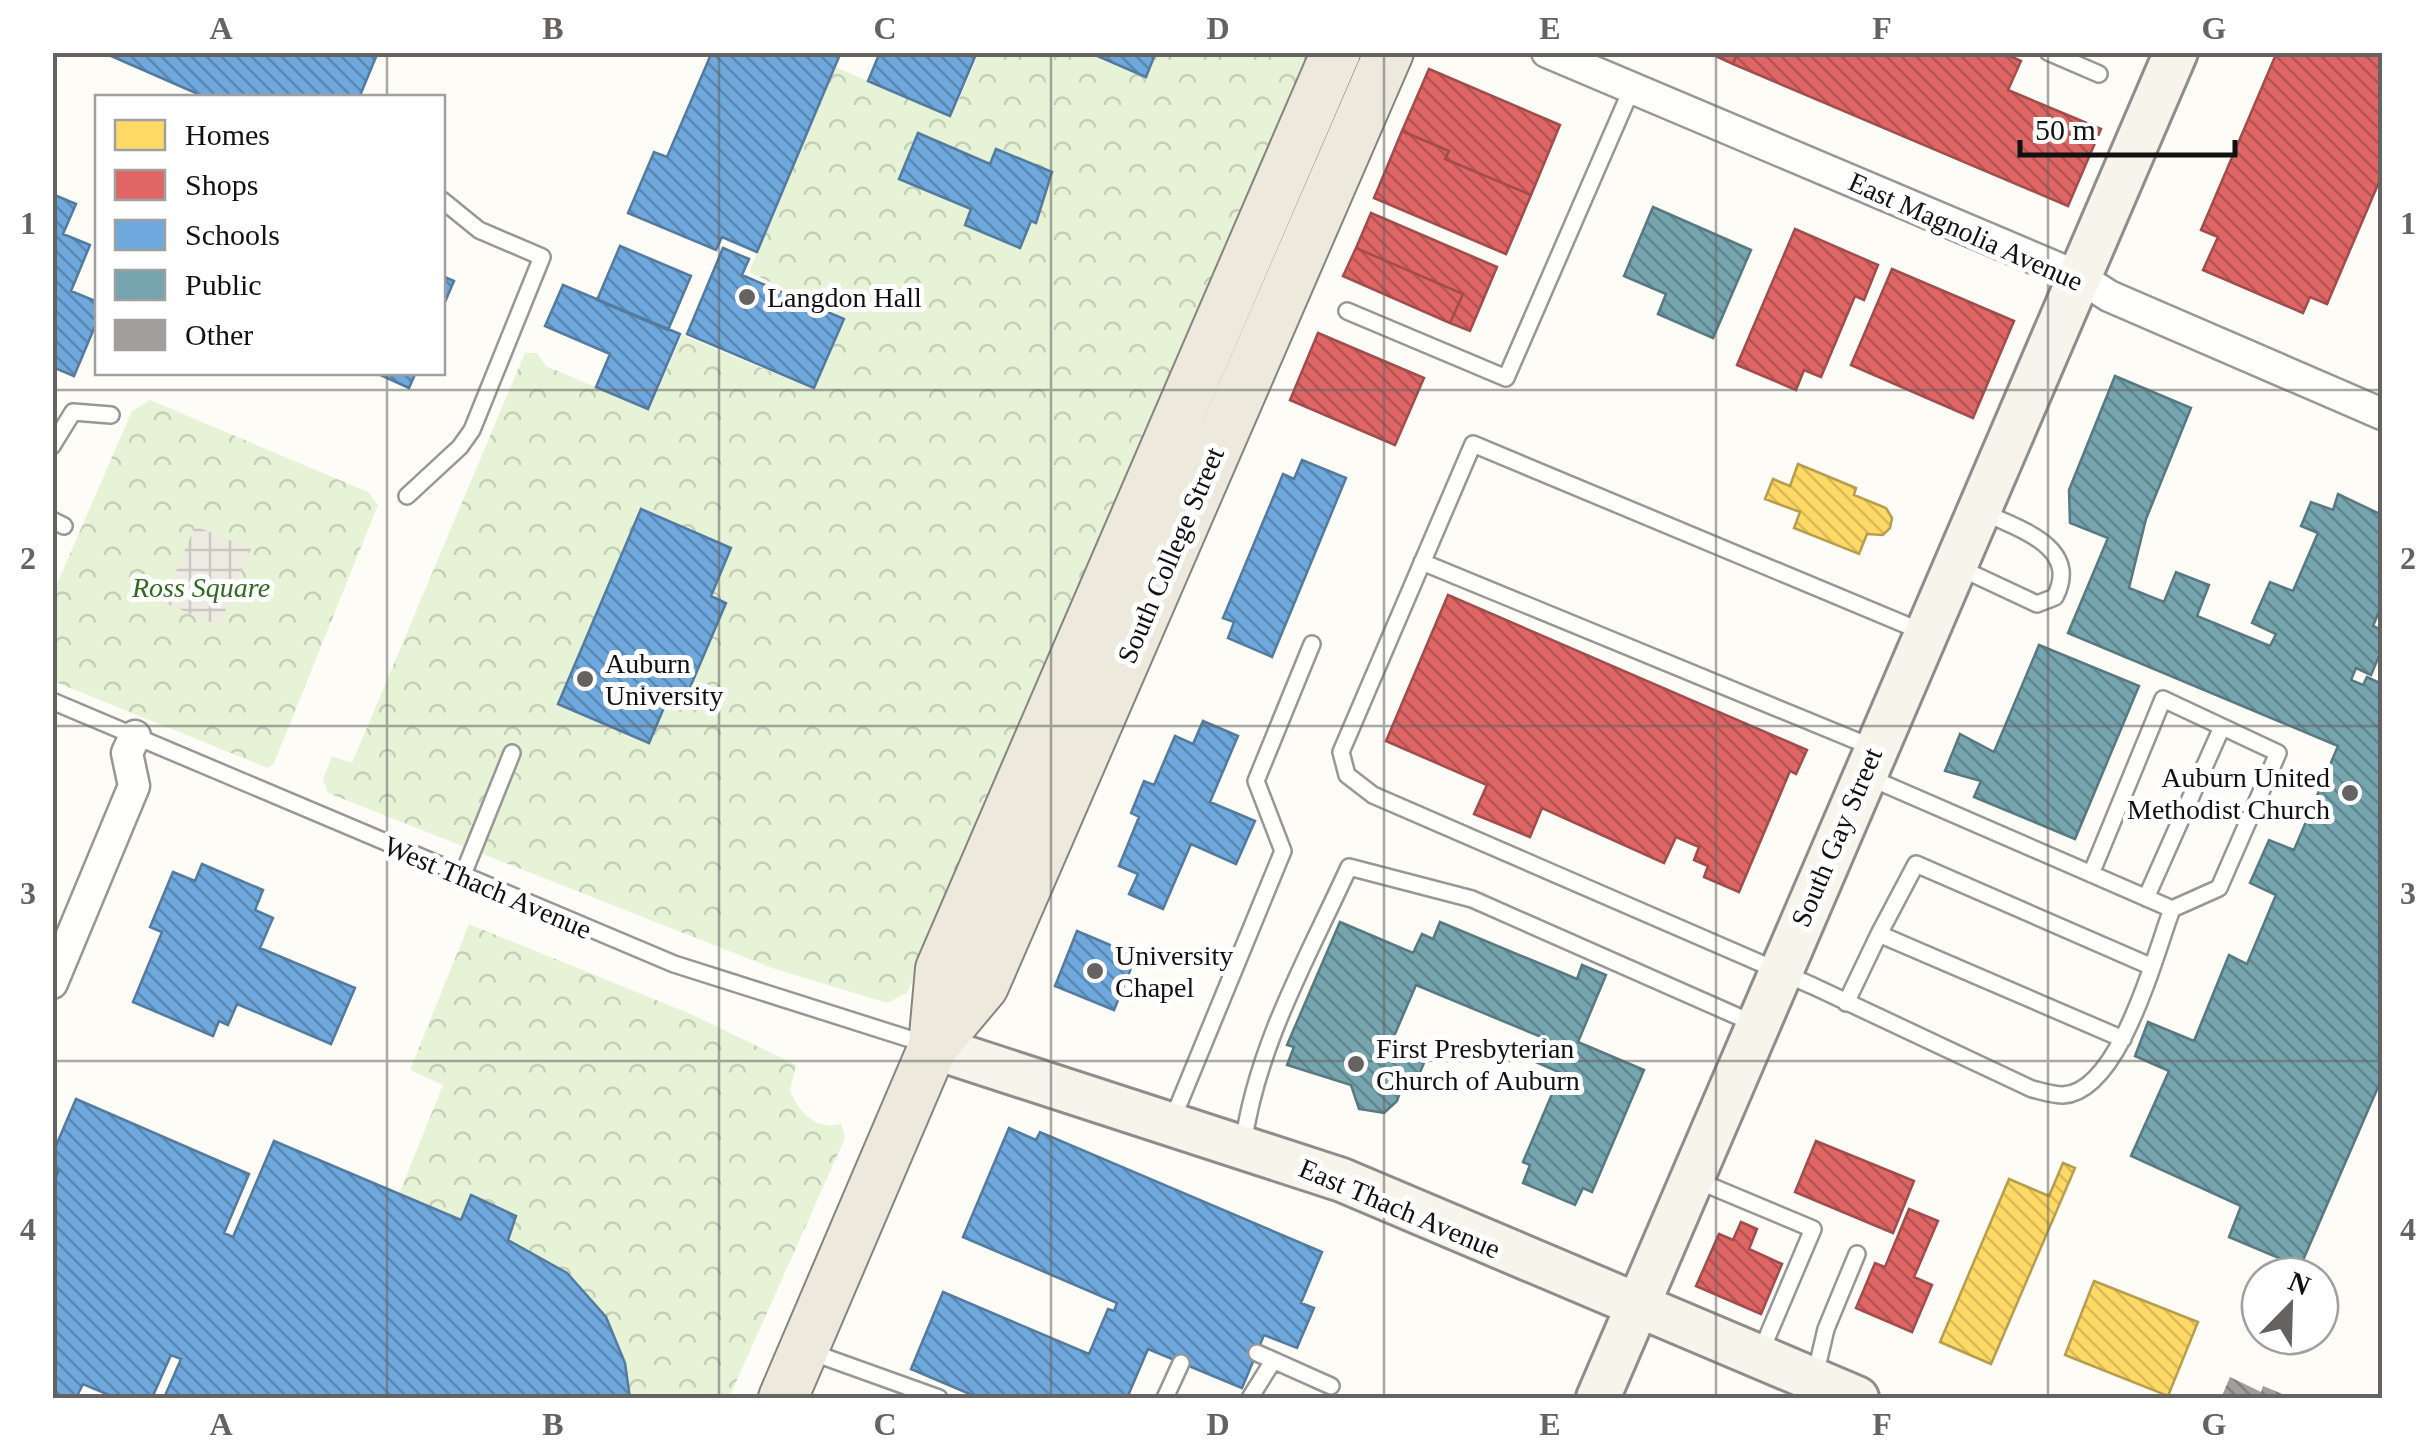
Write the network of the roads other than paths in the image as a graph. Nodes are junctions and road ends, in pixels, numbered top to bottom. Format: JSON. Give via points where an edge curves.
{"nodes":[{"id":1,"x":1336,"y":52,"type":"edge"},
{"id":2,"x":1390,"y":52,"type":"edge"},
{"id":3,"x":1547,"y":52,"type":"edge"},
{"id":4,"x":2048,"y":52,"type":"edge"},
{"id":5,"x":2176,"y":52,"type":"edge"},
{"id":6,"x":2099,"y":74,"type":"dead end"},
{"id":7,"x":1632,"y":88,"type":"junction"},
{"id":8,"x":445,"y":202,"type":"edge"},
{"id":9,"x":2081,"y":278,"type":"junction"},
{"id":10,"x":1347,"y":312,"type":"dead end"},
{"id":11,"x":2382,"y":414,"type":"edge"},
{"id":12,"x":111,"y":415,"type":"dead end"},
{"id":13,"x":52,"y":446,"type":"edge"},
{"id":14,"x":407,"y":496,"type":"dead end"},
{"id":15,"x":1978,"y":510,"type":"junction"},
{"id":16,"x":1422,"y":562,"type":"junction"},
{"id":17,"x":1954,"y":566,"type":"junction"},
{"id":18,"x":1925,"y":632,"type":"junction"},
{"id":19,"x":1312,"y":644,"type":"dead end"},
{"id":20,"x":52,"y":701,"type":"edge"},
{"id":21,"x":2222,"y":727,"type":"junction"},
{"id":22,"x":135,"y":736,"type":"junction"},
{"id":23,"x":512,"y":753,"type":"dead end"},
{"id":24,"x":1868,"y":761,"type":"junction"},
{"id":25,"x":2091,"y":874,"type":"junction"},
{"id":26,"x":462,"y":878,"type":"junction"},
{"id":27,"x":2146,"y":898,"type":"junction"},
{"id":28,"x":2172,"y":909,"type":"junction"},
{"id":29,"x":1879,"y":934,"type":"junction"},
{"id":30,"x":2150,"y":966,"type":"junction"},
{"id":31,"x":1780,"y":972,"type":"junction"},
{"id":32,"x":52,"y":983,"type":"edge"},
{"id":33,"x":1846,"y":1003,"type":"junction"},
{"id":34,"x":1757,"y":1025,"type":"junction"},
{"id":35,"x":2123,"y":1038,"type":"junction"},
{"id":36,"x":932,"y":1046,"type":"junction"},
{"id":37,"x":1172,"y":1123,"type":"junction"},
{"id":38,"x":1243,"y":1146,"type":"junction"},
{"id":39,"x":1690,"y":1177,"type":"junction"},
{"id":40,"x":1857,"y":1254,"type":"dead end"},
{"id":41,"x":1636,"y":1306,"type":"junction"},
{"id":42,"x":805,"y":1350,"type":"junction"},
{"id":43,"x":1257,"y":1353,"type":"dead end"},
{"id":44,"x":1758,"y":1358,"type":"junction"},
{"id":45,"x":1274,"y":1361,"type":"junction"},
{"id":46,"x":1181,"y":1363,"type":"dead end"},
{"id":47,"x":1331,"y":1386,"type":"dead end"},
{"id":48,"x":1811,"y":1390,"type":"edge"},
{"id":49,"x":900,"y":1391,"type":"edge"},
{"id":50,"x":783,"y":1398,"type":"edge"},
{"id":51,"x":938,"y":1398,"type":"edge"},
{"id":52,"x":1165,"y":1398,"type":"edge"},
{"id":53,"x":1250,"y":1398,"type":"edge"},
{"id":54,"x":1598,"y":1398,"type":"edge"},
{"id":55,"x":1856,"y":1398,"type":"edge"}],
"edges":[{"from":1,"to":36,"type":"main road","name":"South College Street","via":[[940,969]]},
{"from":2,"to":36,"type":"main road","name":"South College Street","via":[[984,986]]},
{"from":3,"to":7,"type":"street","name":"East Magnolia Avenue"},
{"from":4,"to":6,"type":"lane"},
{"from":5,"to":9,"type":"street","name":"South Gay Street"},
{"from":7,"to":9,"type":"street","name":"East Magnolia Avenue"},
{"from":7,"to":10,"type":"lane","via":[[1506,378]]},
{"from":8,"to":14,"type":"lane","via":[[479,230],[542,257],[472,430]]},
{"from":9,"to":11,"type":"street","name":"East Magnolia Avenue"},
{"from":9,"to":15,"type":"street","name":"South Gay Street"},
{"from":12,"to":13,"type":"lane","via":[[72,412]]},
{"from":15,"to":17,"type":"street","name":"South Gay Street"},
{"from":15,"to":17,"type":"lane","via":[[2050,545],[2061,559],[2064,581],[2055,598],[2037,604]]},
{"from":16,"to":18,"type":"lane","via":[[1473,444]]},
{"from":16,"to":24,"type":"lane"},
{"from":16,"to":31,"type":"lane","via":[[1341,752],[1347,775],[1405,810]]},
{"from":17,"to":18,"type":"street","name":"South Gay Street"},
{"from":18,"to":24,"type":"street","name":"South Gay Street"},
{"from":19,"to":37,"type":"lane","via":[[1256,781],[1283,852]]},
{"from":20,"to":22,"type":"lane","name":"West Thach Avenue"},
{"from":21,"to":25,"type":"lane","via":[[2163,699]]},
{"from":21,"to":27,"type":"lane"},
{"from":21,"to":28,"type":"lane","via":[[2278,752],[2219,888]]},
{"from":22,"to":26,"type":"lane","name":"West Thach Avenue"},
{"from":22,"to":32,"type":"street","via":[[128,752],[134,786]]},
{"from":23,"to":26,"type":"lane"},
{"from":24,"to":25,"type":"lane"},
{"from":24,"to":31,"type":"street","name":"South Gay Street"},
{"from":25,"to":27,"type":"lane"},
{"from":26,"to":36,"type":"lane","name":"West Thach Avenue","via":[[674,964]]},
{"from":27,"to":28,"type":"lane"},
{"from":28,"to":30,"type":"lane"},
{"from":29,"to":30,"type":"lane","via":[[1916,864]]},
{"from":29,"to":33,"type":"lane"},
{"from":29,"to":35,"type":"lane"},
{"from":30,"to":35,"type":"lane"},
{"from":31,"to":33,"type":"lane"},
{"from":31,"to":34,"type":"street","name":"South Gay Street"},
{"from":33,"to":35,"type":"lane","via":[[2032,1089],[2065,1095],[2116,1057]]},
{"from":34,"to":38,"type":"lane","via":[[1472,900],[1348,867],[1266,1050]]},
{"from":34,"to":39,"type":"street","name":"South Gay Street"},
{"from":36,"to":37,"type":"street","name":"East Thach Avenue"},
{"from":36,"to":42,"type":"main road","name":"South College Street"},
{"from":37,"to":38,"type":"street","name":"East Thach Avenue"},
{"from":38,"to":41,"type":"street","name":"East Thach Avenue","via":[[1342,1180]]},
{"from":39,"to":41,"type":"street","name":"South Gay Street"},
{"from":39,"to":44,"type":"lane","via":[[1813,1229]]},
{"from":40,"to":48,"type":"lane","via":[[1826,1329]]},
{"from":41,"to":44,"type":"street","name":"East Thach Avenue"},
{"from":41,"to":54,"type":"street","name":"South Gay Street"},
{"from":42,"to":49,"type":"lane"},
{"from":42,"to":50,"type":"main road","name":"South College Street"},
{"from":43,"to":45,"type":"lane"},
{"from":44,"to":48,"type":"street","name":"East Thach Avenue"},
{"from":45,"to":47,"type":"lane"},
{"from":45,"to":53,"type":"lane"},
{"from":46,"to":52,"type":"lane"},
{"from":48,"to":55,"type":"street","name":"East Thach Avenue"},
{"from":49,"to":51,"type":"lane"}]}
